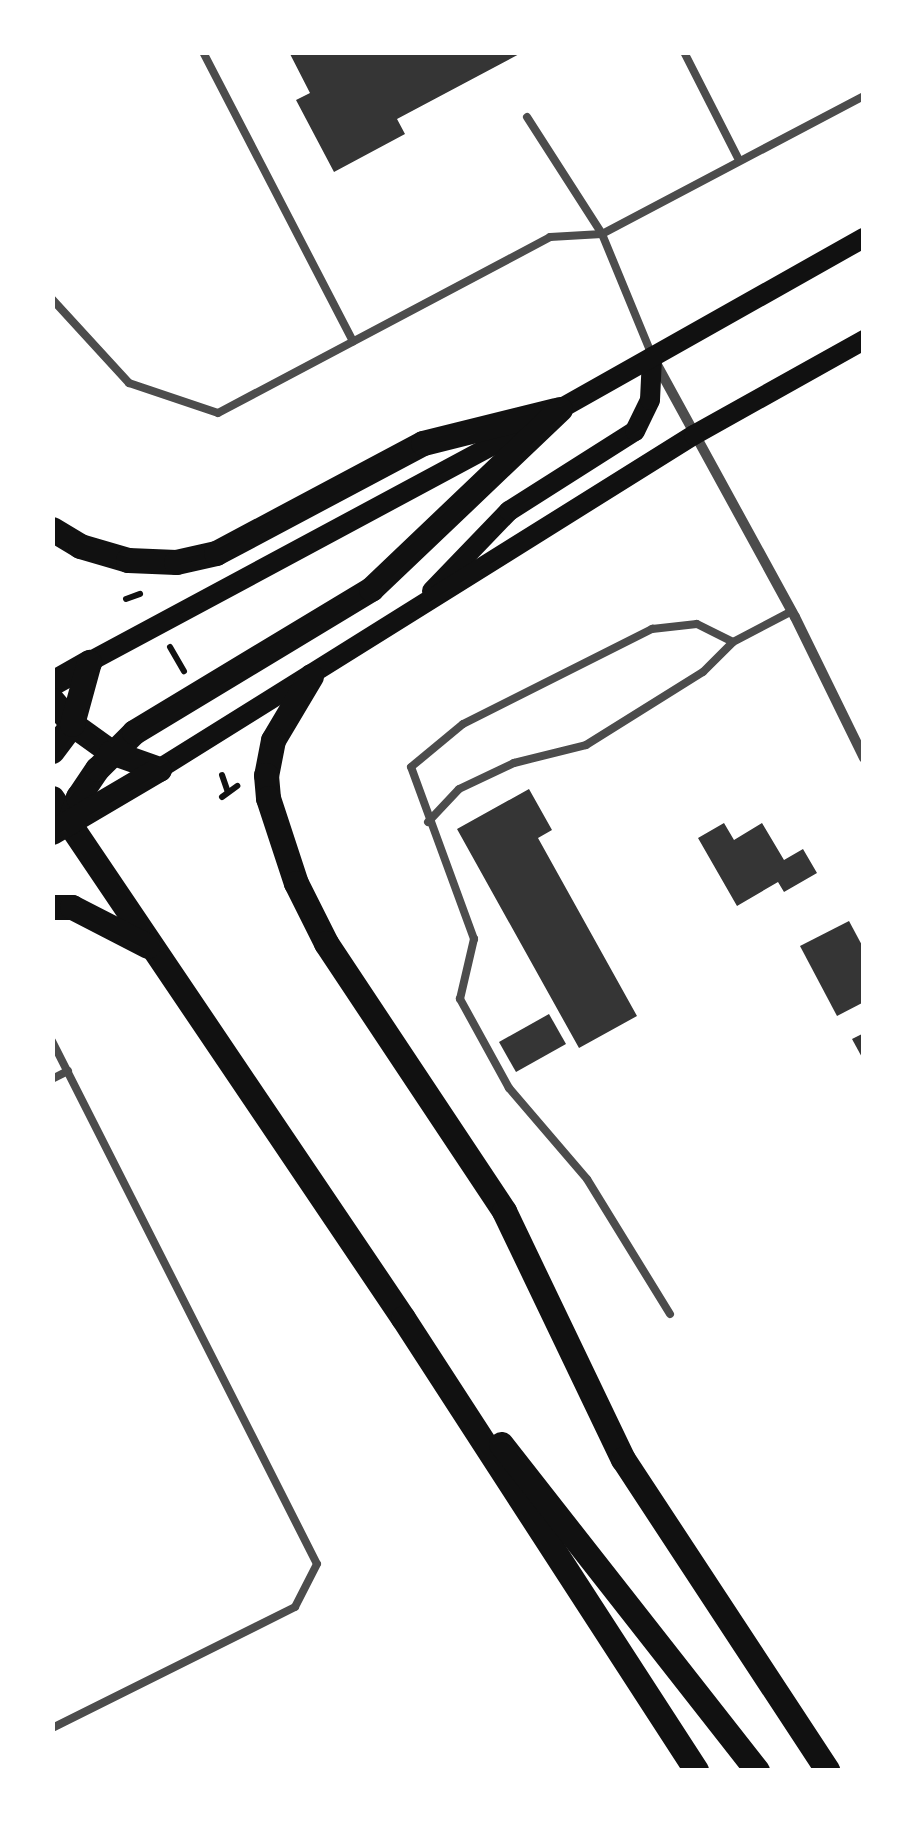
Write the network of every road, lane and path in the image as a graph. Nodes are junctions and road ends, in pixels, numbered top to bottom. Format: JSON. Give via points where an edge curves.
{"nodes":[{"id":1,"x":203,"y":52,"type":"edge"},
{"id":2,"x":684,"y":52,"type":"edge"},
{"id":3,"x":864,"y":96,"type":"edge"},
{"id":4,"x":527,"y":118,"type":"dead end"},
{"id":5,"x":740,"y":160,"type":"junction"},
{"id":6,"x":602,"y":234,"type":"junction"},
{"id":7,"x":864,"y":238,"type":"edge"},
{"id":8,"x":52,"y":298,"type":"edge"},
{"id":9,"x":864,"y":340,"type":"edge"},
{"id":10,"x":353,"y":342,"type":"junction"},
{"id":11,"x":652,"y":357,"type":"junction"},
{"id":12,"x":560,"y":409,"type":"junction"},
{"id":13,"x":694,"y":436,"type":"junction"},
{"id":14,"x":52,"y":529,"type":"edge"},
{"id":15,"x":135,"y":586,"type":"dead end"},
{"id":16,"x":140,"y":594,"type":"junction"},
{"id":17,"x":126,"y":599,"type":"dead end"},
{"id":18,"x":146,"y":606,"type":"dead end"},
{"id":19,"x":792,"y":611,"type":"junction"},
{"id":20,"x":411,"y":613,"type":"junction"},
{"id":21,"x":166,"y":642,"type":"dead end"},
{"id":22,"x":733,"y":642,"type":"junction"},
{"id":23,"x":88,"y":662,"type":"junction"},
{"id":24,"x":310,"y":676,"type":"junction"},
{"id":25,"x":189,"y":677,"type":"dead end"},
{"id":26,"x":52,"y":683,"type":"edge"},
{"id":27,"x":52,"y":700,"type":"edge"},
{"id":28,"x":60,"y":737,"type":"edge"},
{"id":29,"x":864,"y":758,"type":"edge"},
{"id":30,"x":104,"y":760,"type":"junction"},
{"id":31,"x":159,"y":769,"type":"junction"},
{"id":32,"x":222,"y":774,"type":"dead end"},
{"id":33,"x":118,"y":793,"type":"junction"},
{"id":34,"x":222,"y":797,"type":"dead end"},
{"id":35,"x":52,"y":798,"type":"edge"},
{"id":36,"x":428,"y":822,"type":"junction"},
{"id":37,"x":61,"y":828,"type":"edge"},
{"id":38,"x":52,"y":907,"type":"edge"},
{"id":39,"x":150,"y":948,"type":"junction"},
{"id":40,"x":52,"y":1040,"type":"edge"},
{"id":41,"x":68,"y":1071,"type":"junction"},
{"id":42,"x":52,"y":1079,"type":"edge"},
{"id":43,"x":670,"y":1314,"type":"dead end"},
{"id":44,"x":403,"y":1318,"type":"junction"},
{"id":45,"x":52,"y":1728,"type":"edge"},
{"id":46,"x":696,"y":1770,"type":"edge"},
{"id":47,"x":758,"y":1770,"type":"edge"},
{"id":48,"x":827,"y":1770,"type":"edge"}],
"edges":[{"from":1,"to":10,"type":"lane"},
{"from":2,"to":5,"type":"lane"},
{"from":3,"to":5,"type":"lane"},
{"from":4,"to":6,"type":"lane"},
{"from":5,"to":6,"type":"lane"},
{"from":6,"to":10,"type":"lane","via":[[550,237]]},
{"from":6,"to":11,"type":"lane"},
{"from":7,"to":11,"type":"main road"},
{"from":8,"to":10,"type":"lane","via":[[128,383],[218,413]]},
{"from":9,"to":13,"type":"main road"},
{"from":11,"to":12,"type":"main road"},
{"from":11,"to":13,"type":"street"},
{"from":11,"to":20,"type":"main road","via":[[650,400],[634,432],[509,510]]},
{"from":12,"to":14,"type":"main road","via":[[422,443],[216,553],[176,562],[128,560],[80,546]]},
{"from":12,"to":23,"type":"main road"},
{"from":12,"to":30,"type":"main road","via":[[370,589],[134,732]]},
{"from":13,"to":19,"type":"street"},
{"from":13,"to":20,"type":"main road"},
{"from":15,"to":16,"type":"path"},
{"from":16,"to":17,"type":"path"},
{"from":16,"to":18,"type":"path"},
{"from":19,"to":22,"type":"lane"},
{"from":19,"to":29,"type":"street"},
{"from":20,"to":24,"type":"main road"},
{"from":21,"to":25,"type":"path"},
{"from":22,"to":36,"type":"lane","via":[[704,672],[586,745],[514,763],[459,789]]},
{"from":22,"to":36,"type":"lane","via":[[696,624],[652,629],[462,724],[411,767]]},
{"from":23,"to":26,"type":"main road"},
{"from":23,"to":28,"type":"main road"},
{"from":24,"to":31,"type":"main road"},
{"from":24,"to":48,"type":"main road","via":[[273,740],[266,775],[296,883],[326,943],[504,1211],[623,1460]]},
{"from":27,"to":28,"type":"main road"},
{"from":28,"to":30,"type":"main road"},
{"from":30,"to":31,"type":"main road"},
{"from":30,"to":33,"type":"main road"},
{"from":30,"to":37,"type":"main road"},
{"from":31,"to":33,"type":"main road"},
{"from":32,"to":34,"type":"path","via":[[228,792]]},
{"from":33,"to":37,"type":"main road"},
{"from":35,"to":37,"type":"main road"},
{"from":36,"to":43,"type":"lane","via":[[474,939],[460,998],[509,1088],[586,1179]]},
{"from":37,"to":39,"type":"main road"},
{"from":38,"to":39,"type":"main road","via":[[72,908]]},
{"from":39,"to":44,"type":"main road"},
{"from":40,"to":41,"type":"lane"},
{"from":41,"to":42,"type":"lane"},
{"from":41,"to":45,"type":"lane","via":[[317,1564],[295,1607]]},
{"from":44,"to":46,"type":"main road"},
{"from":44,"to":47,"type":"main road"}]}
